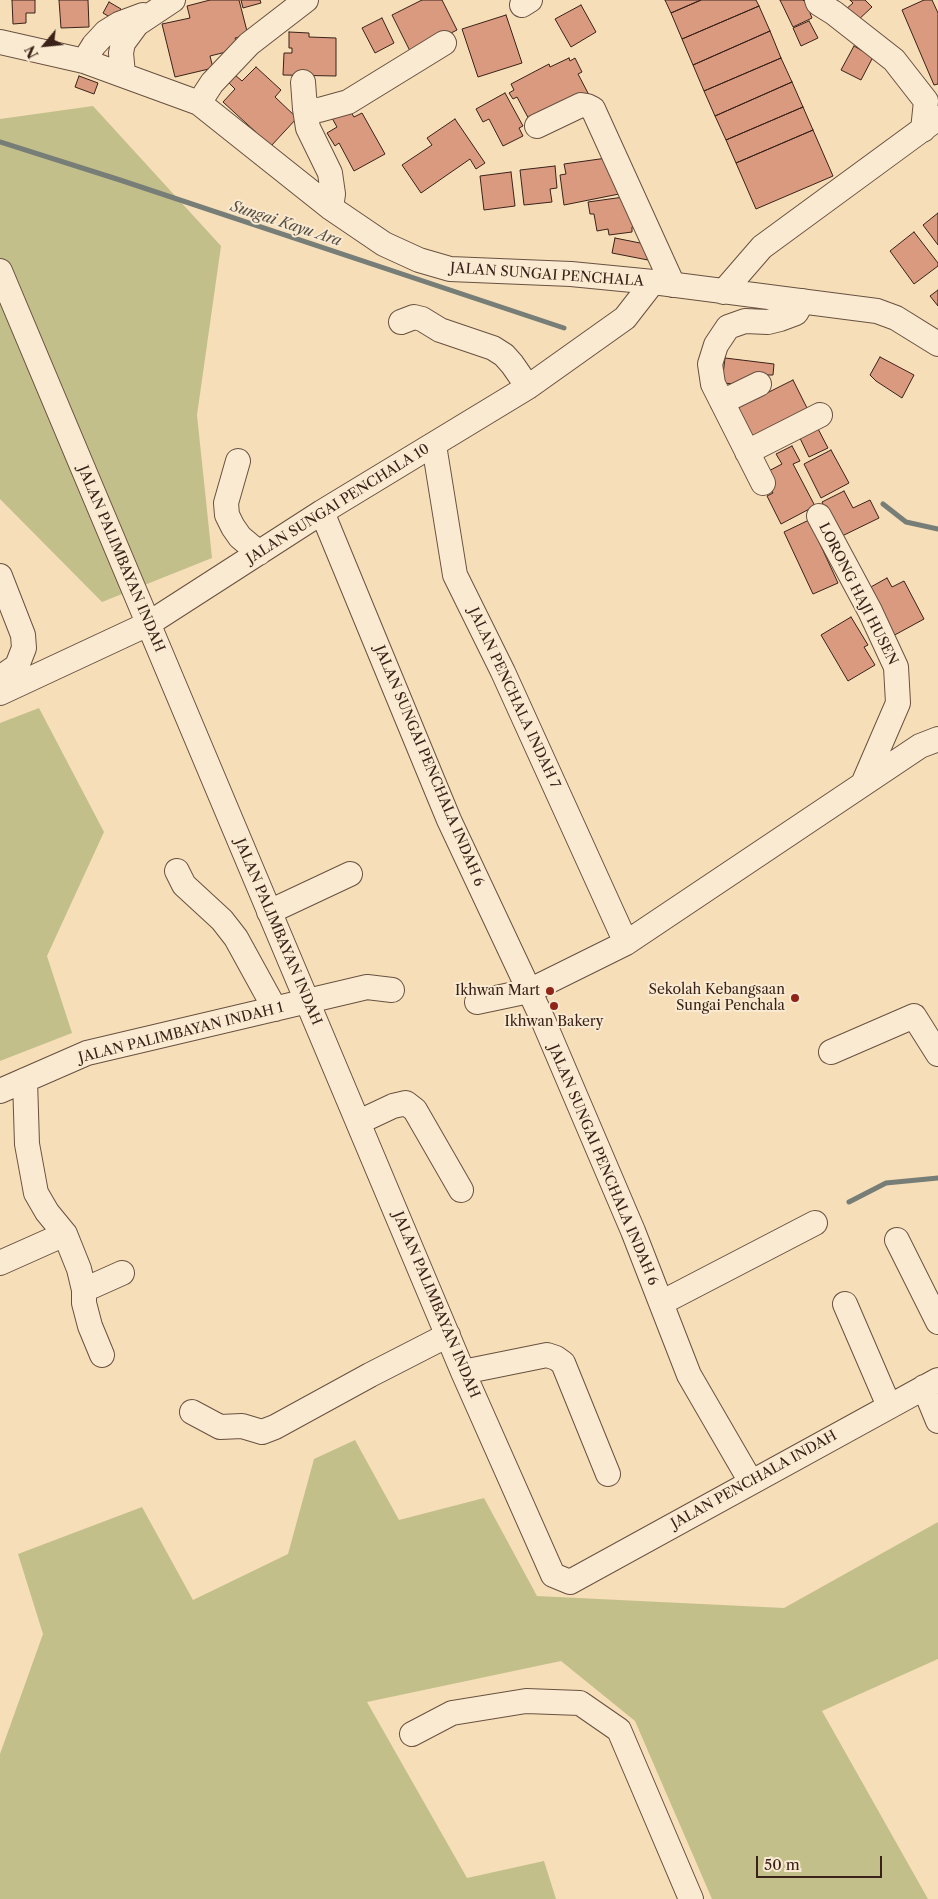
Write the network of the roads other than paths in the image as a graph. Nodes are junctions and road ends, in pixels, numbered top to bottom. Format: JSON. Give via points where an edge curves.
{"nodes":[{"id":1,"x":132,"y":0,"type":"edge"},
{"id":2,"x":306,"y":0,"type":"edge"},
{"id":3,"x":817,"y":0,"type":"edge"},
{"id":4,"x":168,"y":3,"type":"edge"},
{"id":5,"x":123,"y":31,"type":"junction"},
{"id":6,"x":0,"y":42,"type":"edge"},
{"id":7,"x":444,"y":43,"type":"dead end"},
{"id":8,"x":84,"y":60,"type":"junction"},
{"id":9,"x":123,"y":74,"type":"junction"},
{"id":10,"x":303,"y":82,"type":"dead end"},
{"id":11,"x":199,"y":103,"type":"junction"},
{"id":12,"x":304,"y":109,"type":"junction"},
{"id":13,"x":930,"y":124,"type":"edge"},
{"id":14,"x":537,"y":126,"type":"dead end"},
{"id":15,"x":331,"y":208,"type":"junction"},
{"id":16,"x":0,"y":271,"type":"edge"},
{"id":17,"x":663,"y":284,"type":"junction"},
{"id":18,"x":723,"y":292,"type":"junction"},
{"id":19,"x":803,"y":301,"type":"junction"},
{"id":20,"x":401,"y":322,"type":"dead end"},
{"id":21,"x":938,"y":344,"type":"edge"},
{"id":22,"x":759,"y":384,"type":"dead end"},
{"id":23,"x":528,"y":388,"type":"junction"},
{"id":24,"x":722,"y":402,"type":"junction"},
{"id":25,"x":820,"y":415,"type":"dead end"},
{"id":26,"x":434,"y":445,"type":"junction"},
{"id":27,"x":747,"y":452,"type":"junction"},
{"id":28,"x":238,"y":461,"type":"dead end"},
{"id":29,"x":764,"y":483,"type":"dead end"},
{"id":30,"x":322,"y":512,"type":"junction"},
{"id":31,"x":818,"y":516,"type":"dead end"},
{"id":32,"x":259,"y":553,"type":"junction"},
{"id":33,"x":0,"y":576,"type":"edge"},
{"id":34,"x":148,"y":624,"type":"junction"},
{"id":35,"x":0,"y":678,"type":"edge"},
{"id":36,"x":0,"y":694,"type":"edge"},
{"id":37,"x":938,"y":739,"type":"edge"},
{"id":38,"x":863,"y":784,"type":"junction"},
{"id":39,"x":177,"y":871,"type":"dead end"},
{"id":40,"x":350,"y":874,"type":"dead end"},
{"id":41,"x":269,"y":912,"type":"junction"},
{"id":42,"x":626,"y":942,"type":"junction"},
{"id":43,"x":392,"y":990,"type":"dead end"},
{"id":44,"x":530,"y":991,"type":"junction"},
{"id":45,"x":308,"y":1002,"type":"junction"},
{"id":46,"x":477,"y":1002,"type":"dead end"},
{"id":47,"x":275,"y":1009,"type":"junction"},
{"id":48,"x":831,"y":1052,"type":"dead end"},
{"id":49,"x":938,"y":1054,"type":"edge"},
{"id":50,"x":25,"y":1080,"type":"junction"},
{"id":51,"x":0,"y":1091,"type":"edge"},
{"id":52,"x":359,"y":1122,"type":"junction"},
{"id":53,"x":461,"y":1190,"type":"dead end"},
{"id":54,"x":814,"y":1223,"type":"dead end"},
{"id":55,"x":65,"y":1234,"type":"junction"},
{"id":56,"x":897,"y":1240,"type":"dead end"},
{"id":57,"x":0,"y":1263,"type":"edge"},
{"id":58,"x":122,"y":1273,"type":"dead end"},
{"id":59,"x":84,"y":1296,"type":"junction"},
{"id":60,"x":661,"y":1303,"type":"junction"},
{"id":61,"x":845,"y":1304,"type":"dead end"},
{"id":62,"x":938,"y":1322,"type":"edge"},
{"id":63,"x":448,"y":1335,"type":"junction"},
{"id":64,"x":102,"y":1355,"type":"dead end"},
{"id":65,"x":463,"y":1372,"type":"junction"},
{"id":66,"x":931,"y":1383,"type":"edge"},
{"id":67,"x":889,"y":1406,"type":"junction"},
{"id":68,"x":192,"y":1412,"type":"dead end"},
{"id":69,"x":938,"y":1420,"type":"edge"},
{"id":70,"x":608,"y":1474,"type":"dead end"},
{"id":71,"x":750,"y":1482,"type":"junction"},
{"id":72,"x":570,"y":1582,"type":"joint"},
{"id":73,"x":412,"y":1734,"type":"dead end"},
{"id":74,"x":691,"y":1899,"type":"edge"}],
"edges":[{"from":1,"to":5,"type":"street"},
{"from":2,"to":11,"type":"street","via":[[249,44],[212,83]]},
{"from":3,"to":13,"type":"street","via":[[894,60],[926,101]]},
{"from":4,"to":5,"type":"street"},
{"from":5,"to":8,"type":"street","via":[[106,32]]},
{"from":5,"to":9,"type":"street"},
{"from":6,"to":8,"type":"street","name":"JALAN SUNGAI PENCHALA"},
{"from":7,"to":12,"type":"street","via":[[348,102],[319,110]]},
{"from":8,"to":9,"type":"street","name":"JALAN SUNGAI PENCHALA"},
{"from":9,"to":11,"type":"street","name":"JALAN SUNGAI PENCHALA"},
{"from":10,"to":12,"type":"street"},
{"from":11,"to":15,"type":"street","name":"JALAN SUNGAI PENCHALA"},
{"from":12,"to":15,"type":"street","via":[[308,128],[330,173]]},
{"from":13,"to":18,"type":"street","via":[[762,247]]},
{"from":14,"to":17,"type":"street","via":[[581,105],[592,109]]},
{"from":15,"to":17,"type":"street","name":"JALAN SUNGAI PENCHALA","via":[[384,244],[450,270],[571,274]]},
{"from":16,"to":34,"type":"street","name":"JALAN PALIMBAYAN INDAH"},
{"from":17,"to":18,"type":"street","name":"JALAN SUNGAI PENCHALA"},
{"from":17,"to":23,"type":"street","name":"JALAN SUNGAI PENCHALA 10","via":[[625,318]]},
{"from":18,"to":19,"type":"street","name":"JALAN SUNGAI PENCHALA"},
{"from":19,"to":21,"type":"street","name":"JALAN SUNGAI PENCHALA","via":[[877,311],[896,318]]},
{"from":19,"to":24,"type":"street","via":[[796,313],[780,320],[745,321],[728,327],[716,345],[710,364],[713,384]]},
{"from":20,"to":23,"type":"street","via":[[414,317],[422,319],[440,330],[493,348],[512,364]]},
{"from":22,"to":24,"type":"street"},
{"from":23,"to":26,"type":"street","name":"JALAN SUNGAI PENCHALA 10"},
{"from":24,"to":27,"type":"street"},
{"from":25,"to":27,"type":"street"},
{"from":26,"to":30,"type":"street","name":"JALAN SUNGAI PENCHALA 10"},
{"from":26,"to":42,"type":"street","name":"JALAN PENCHALA INDAH 7","via":[[455,574]]},
{"from":27,"to":29,"type":"street"},
{"from":28,"to":32,"type":"street","via":[[226,503],[227,515],[232,527]]},
{"from":30,"to":32,"type":"street","name":"JALAN SUNGAI PENCHALA 10"},
{"from":30,"to":44,"type":"street","name":"JALAN SUNGAI PENCHALA INDAH 6","via":[[449,820]]},
{"from":31,"to":38,"type":"street","name":"LORONG HAJI HUSEN","via":[[870,611],[896,667],[898,703]]},
{"from":32,"to":34,"type":"street","name":"JALAN SUNGAI PENCHALA 10"},
{"from":33,"to":35,"type":"street","via":[[23,635],[24,648],[17,666]]},
{"from":34,"to":36,"type":"street","name":"JALAN SUNGAI PENCHALA 10"},
{"from":34,"to":41,"type":"street","name":"JALAN PALIMBAYAN INDAH"},
{"from":37,"to":38,"type":"street","via":[[920,746]]},
{"from":38,"to":42,"type":"street"},
{"from":39,"to":47,"type":"street","via":[[184,885],[222,920],[236,938]]},
{"from":40,"to":41,"type":"street"},
{"from":41,"to":45,"type":"street","name":"JALAN PALIMBAYAN INDAH"},
{"from":42,"to":44,"type":"street"},
{"from":43,"to":45,"type":"street","via":[[367,987]]},
{"from":44,"to":46,"type":"street"},
{"from":44,"to":60,"type":"street","name":"JALAN SUNGAI PENCHALA INDAH 6"},
{"from":45,"to":47,"type":"street","name":"JALAN PALIMBAYAN INDAH 1"},
{"from":45,"to":52,"type":"street","name":"JALAN PALIMBAYAN INDAH"},
{"from":47,"to":50,"type":"street","name":"JALAN PALIMBAYAN INDAH 1","via":[[86,1053]]},
{"from":48,"to":49,"type":"street","via":[[914,1016]]},
{"from":50,"to":51,"type":"street","name":"JALAN PALIMBAYAN INDAH 1"},
{"from":50,"to":55,"type":"street","via":[[27,1144],[36,1193]]},
{"from":52,"to":53,"type":"street","via":[[406,1103],[415,1110]]},
{"from":52,"to":63,"type":"street","name":"JALAN PALIMBAYAN INDAH"},
{"from":54,"to":60,"type":"street"},
{"from":55,"to":57,"type":"street"},
{"from":55,"to":59,"type":"street","via":[[79,1269]]},
{"from":56,"to":62,"type":"street"},
{"from":58,"to":59,"type":"street"},
{"from":59,"to":64,"type":"street"},
{"from":60,"to":71,"type":"street","name":"JALAN SUNGAI PENCHALA INDAH 6","via":[[689,1376]]},
{"from":61,"to":67,"type":"street"},
{"from":63,"to":65,"type":"street","name":"JALAN PALIMBAYAN INDAH"},
{"from":63,"to":68,"type":"street","via":[[262,1432],[242,1426],[220,1428]]},
{"from":65,"to":70,"type":"street","via":[[546,1355],[556,1358],[563,1363]]},
{"from":65,"to":72,"type":"street","name":"JALAN PALIMBAYAN INDAH","via":[[552,1575]]},
{"from":66,"to":67,"type":"street","name":"JALAN PENCHALA INDAH"},
{"from":66,"to":69,"type":"street"},
{"from":67,"to":71,"type":"street","name":"JALAN PENCHALA INDAH"},
{"from":71,"to":72,"type":"street","name":"JALAN PENCHALA INDAH"},
{"from":73,"to":74,"type":"street","via":[[452,1713],[526,1701],[580,1703],[619,1730]]}]}
